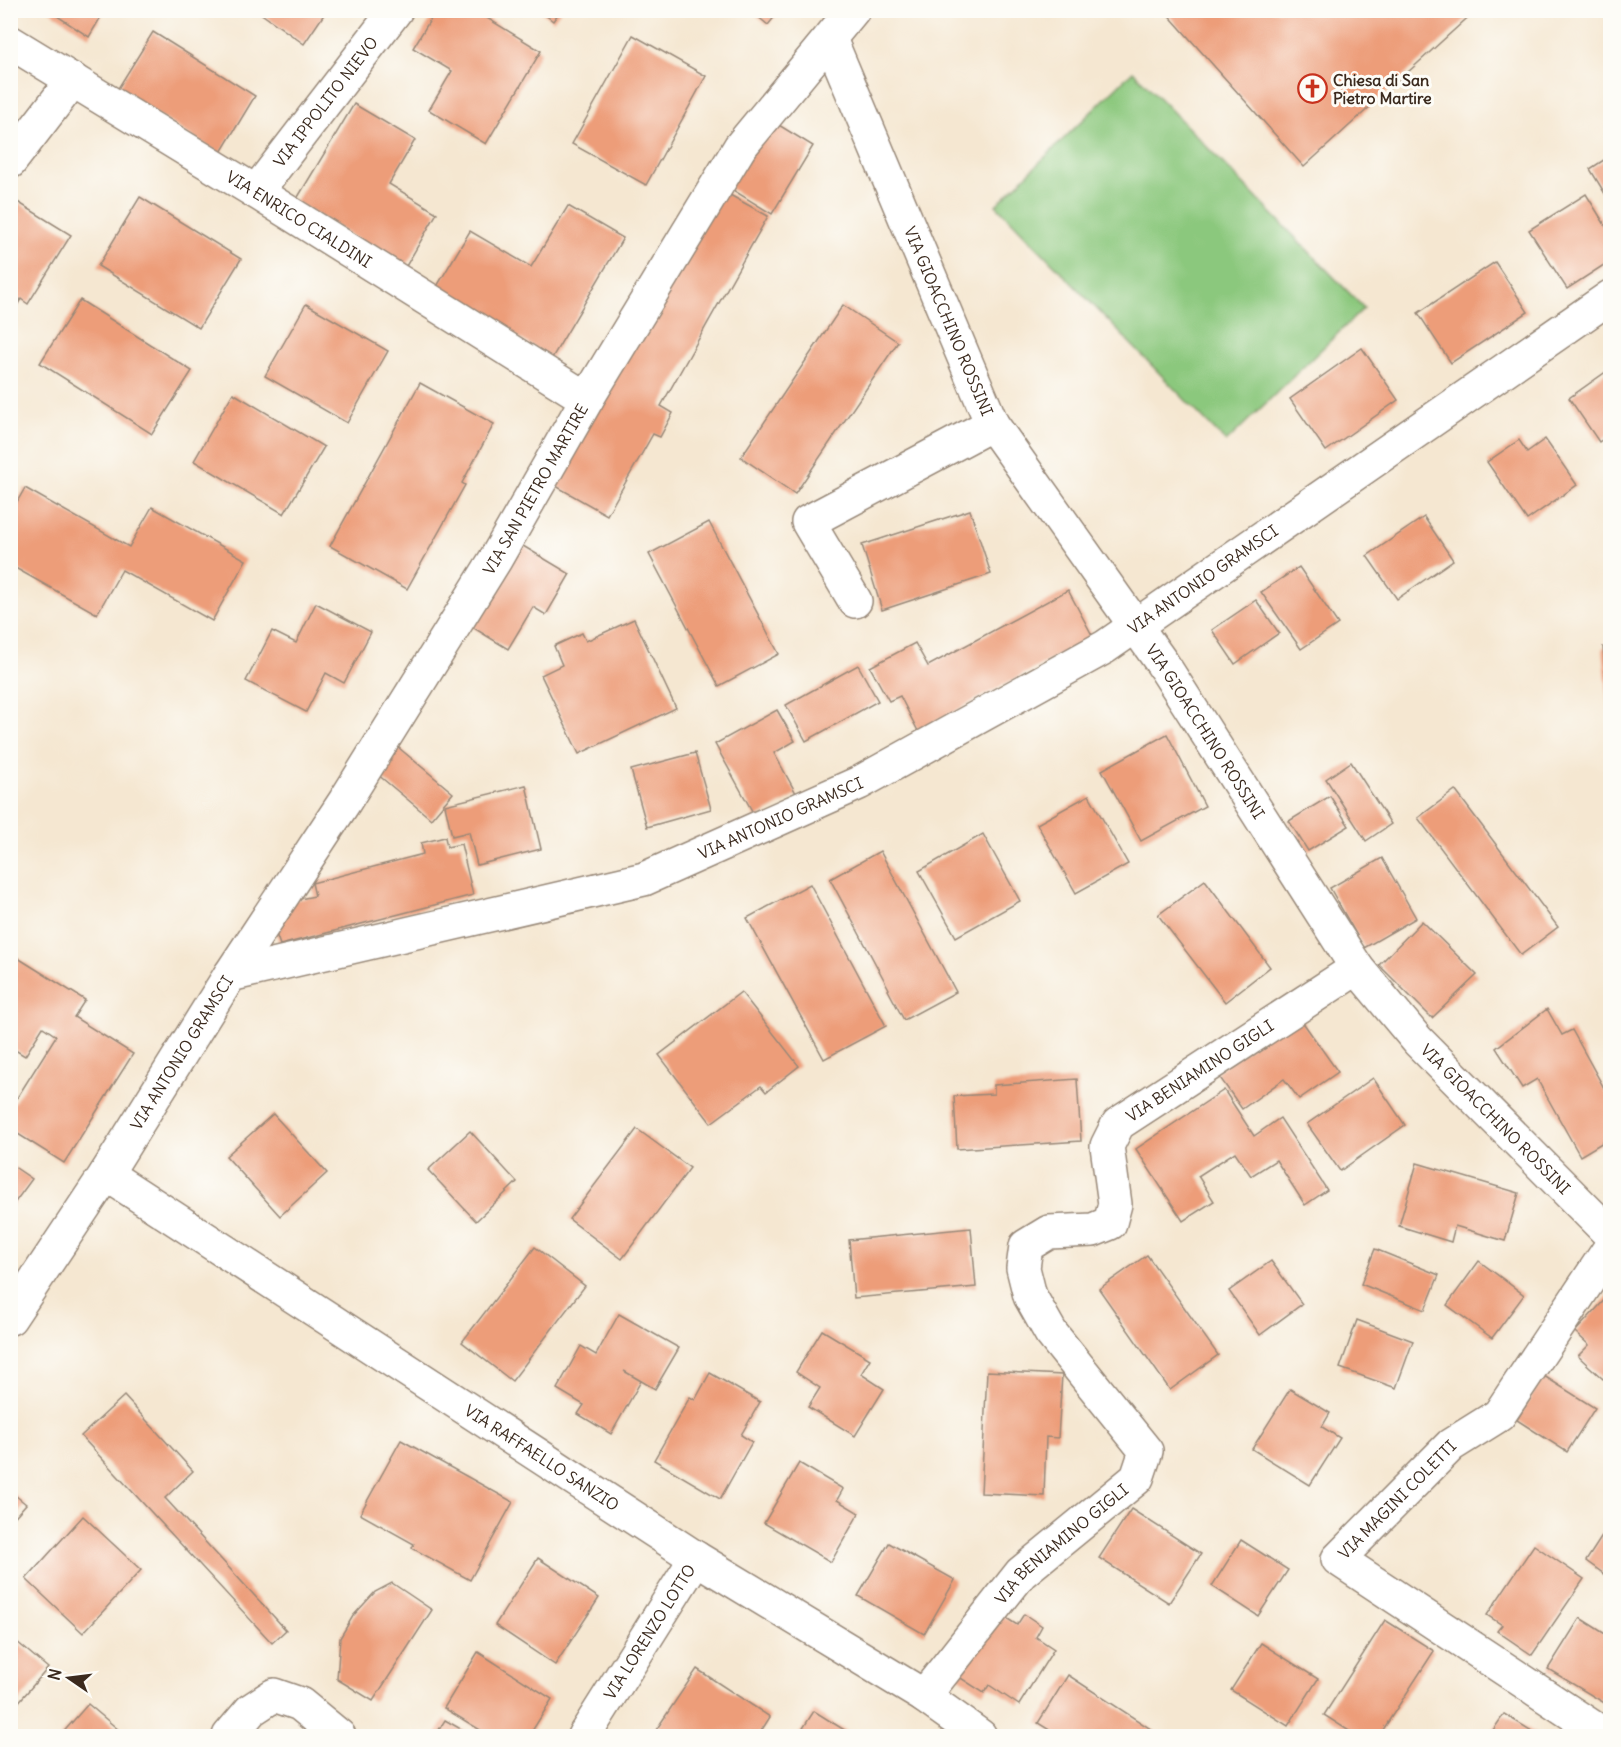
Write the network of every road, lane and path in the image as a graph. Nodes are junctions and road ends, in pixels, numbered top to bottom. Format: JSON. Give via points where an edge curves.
{"nodes":[{"id":1,"x":396,"y":10,"type":"edge"},
{"id":2,"x":853,"y":10,"type":"edge"},
{"id":3,"x":830,"y":39,"type":"junction"},
{"id":4,"x":10,"y":42,"type":"edge"},
{"id":5,"x":73,"y":80,"type":"junction"},
{"id":6,"x":10,"y":162,"type":"edge"},
{"id":7,"x":256,"y":192,"type":"junction"},
{"id":8,"x":1611,"y":297,"type":"edge"},
{"id":9,"x":587,"y":399,"type":"junction"},
{"id":10,"x":992,"y":424,"type":"junction"},
{"id":11,"x":855,"y":601,"type":"dead end"},
{"id":12,"x":1136,"y":626,"type":"junction"},
{"id":13,"x":1357,"y":968,"type":"junction"},
{"id":14,"x":230,"y":975,"type":"junction"},
{"id":15,"x":106,"y":1174,"type":"junction"},
{"id":16,"x":1611,"y":1234,"type":"edge"},
{"id":17,"x":1611,"y":1248,"type":"edge"},
{"id":18,"x":10,"y":1318,"type":"edge"},
{"id":19,"x":696,"y":1558,"type":"junction"},
{"id":20,"x":924,"y":1696,"type":"junction"},
{"id":21,"x":229,"y":1737,"type":"edge"},
{"id":22,"x":339,"y":1737,"type":"edge"},
{"id":23,"x":584,"y":1737,"type":"edge"},
{"id":24,"x":980,"y":1737,"type":"edge"},
{"id":25,"x":1606,"y":1737,"type":"edge"}],
"edges":[{"from":1,"to":7,"type":"street","name":"VIA IPPOLITO NIEVO"},
{"from":2,"to":3,"type":"street","name":"VIA SAN PIETRO MARTIRE"},
{"from":3,"to":9,"type":"street","name":"VIA SAN PIETRO MARTIRE","via":[[740,147]]},
{"from":3,"to":10,"type":"street","name":"VIA GIOACCHINO ROSSINI"},
{"from":4,"to":5,"type":"street","name":"VIA ENRICO CIALDINI"},
{"from":5,"to":6,"type":"street"},
{"from":5,"to":7,"type":"street","name":"VIA ENRICO CIALDINI"},
{"from":7,"to":9,"type":"street","name":"VIA ENRICO CIALDINI"},
{"from":8,"to":12,"type":"street","name":"VIA ANTONIO GRAMSCI"},
{"from":9,"to":14,"type":"street","name":"VIA SAN PIETRO MARTIRE","via":[[482,580],[345,801]]},
{"from":10,"to":11,"type":"street","via":[[808,522]]},
{"from":10,"to":12,"type":"street","name":"VIA GIOACCHINO ROSSINI"},
{"from":12,"to":13,"type":"street","name":"VIA GIOACCHINO ROSSINI"},
{"from":12,"to":14,"type":"street","name":"VIA ANTONIO GRAMSCI","via":[[859,783],[644,879]]},
{"from":13,"to":16,"type":"street","name":"VIA GIOACCHINO ROSSINI","via":[[1418,1041]]},
{"from":13,"to":20,"type":"street","name":"VIA BENIAMINO GIGLI","via":[[1118,1124],[1107,1146],[1114,1204],[1110,1223],[1093,1230],[1049,1232],[1026,1246],[1023,1268],[1030,1296],[1051,1333],[1146,1450],[1137,1478],[1021,1573]]},
{"from":14,"to":15,"type":"street","name":"VIA ANTONIO GRAMSCI"},
{"from":15,"to":18,"type":"street","name":"VIA ANTONIO GRAMSCI"},
{"from":15,"to":19,"type":"street","name":"VIA RAFFAELLO SANZIO"},
{"from":17,"to":25,"type":"street","name":"VIA MAGINI COLETTI","via":[[1499,1414],[1451,1445],[1338,1559]]},
{"from":19,"to":20,"type":"street","name":"VIA RAFFAELLO SANZIO"},
{"from":19,"to":23,"type":"street","name":"VIA LORENZO LOTTO"},
{"from":20,"to":24,"type":"street","name":"VIA RAFFAELLO SANZIO"},
{"from":21,"to":22,"type":"street","via":[[251,1710],[274,1695],[300,1704]]}]}
